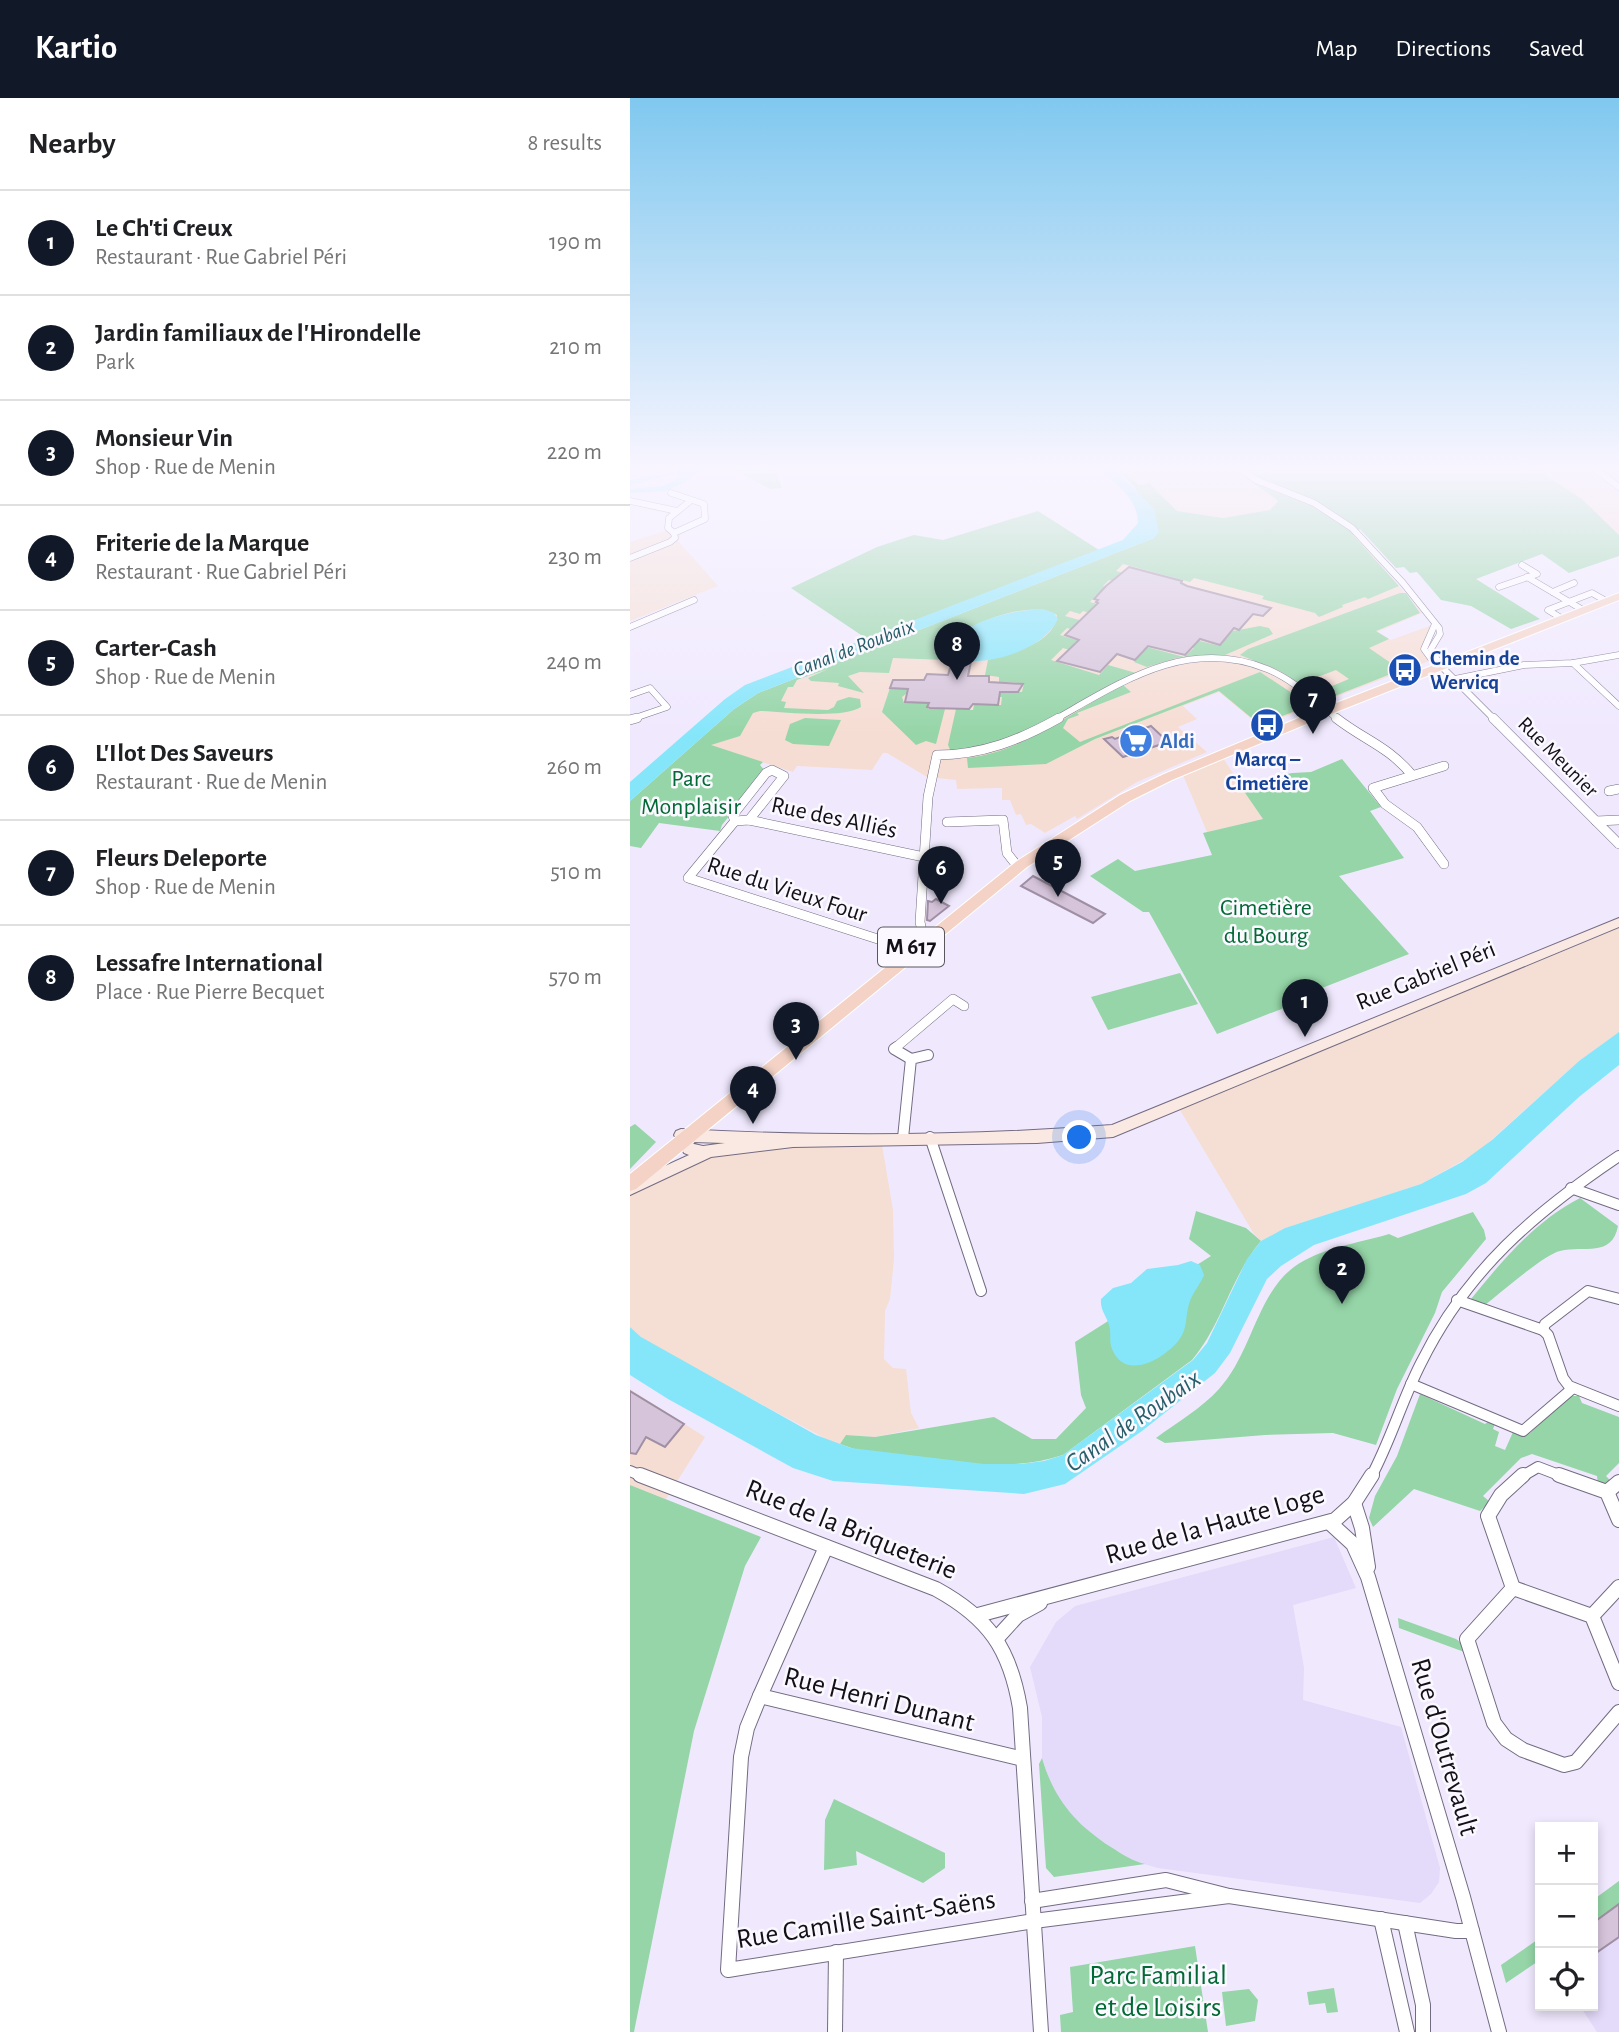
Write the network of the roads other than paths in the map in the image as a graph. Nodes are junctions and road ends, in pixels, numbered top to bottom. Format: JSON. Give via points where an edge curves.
{"nodes":[{"id":1,"x":1377,"y":555,"type":"edge"},
{"id":2,"x":1522,"y":565,"type":"dead end"},
{"id":3,"x":1527,"y":577,"type":"junction"},
{"id":4,"x":1574,"y":583,"type":"dead end"},
{"id":5,"x":1499,"y":587,"type":"dead end"},
{"id":6,"x":1553,"y":592,"type":"junction"},
{"id":7,"x":1619,"y":594,"type":"edge"},
{"id":8,"x":694,"y":600,"type":"dead end"},
{"id":9,"x":1577,"y":606,"type":"junction"},
{"id":10,"x":630,"y":627,"type":"edge"},
{"id":11,"x":1619,"y":655,"type":"edge"},
{"id":12,"x":1439,"y":663,"type":"junction"},
{"id":13,"x":1573,"y":663,"type":"junction"},
{"id":14,"x":1455,"y":679,"type":"junction"},
{"id":15,"x":630,"y":695,"type":"edge"},
{"id":16,"x":1619,"y":706,"type":"edge"},
{"id":17,"x":1326,"y":710,"type":"junction"},
{"id":18,"x":630,"y":720,"type":"edge"},
{"id":19,"x":1444,"y":766,"type":"dead end"},
{"id":20,"x":1412,"y":775,"type":"junction"},
{"id":21,"x":1619,"y":789,"type":"edge"},
{"id":22,"x":1609,"y":791,"type":"dead end"},
{"id":23,"x":748,"y":820,"type":"junction"},
{"id":24,"x":1619,"y":820,"type":"edge"},
{"id":25,"x":735,"y":821,"type":"junction"},
{"id":26,"x":1596,"y":821,"type":"junction"},
{"id":27,"x":947,"y":822,"type":"dead end"},
{"id":28,"x":1619,"y":844,"type":"edge"},
{"id":29,"x":1449,"y":849,"type":"dead end"},
{"id":30,"x":1436,"y":853,"type":"junction"},
{"id":31,"x":924,"y":857,"type":"junction"},
{"id":32,"x":1444,"y":864,"type":"dead end"},
{"id":33,"x":1016,"y":866,"type":"junction"},
{"id":34,"x":1619,"y":922,"type":"edge"},
{"id":35,"x":928,"y":937,"type":"junction"},
{"id":36,"x":911,"y":950,"type":"junction"},
{"id":37,"x":964,"y":1006,"type":"dead end"},
{"id":38,"x":928,"y":1055,"type":"dead end"},
{"id":39,"x":911,"y":1059,"type":"junction"},
{"id":40,"x":720,"y":1110,"type":"junction"},
{"id":41,"x":685,"y":1137,"type":"junction"},
{"id":42,"x":930,"y":1137,"type":"junction"},
{"id":43,"x":903,"y":1138,"type":"junction"},
{"id":44,"x":736,"y":1139,"type":"junction"},
{"id":45,"x":793,"y":1140,"type":"junction"},
{"id":46,"x":718,"y":1151,"type":"junction"},
{"id":47,"x":1619,"y":1156,"type":"edge"},
{"id":48,"x":630,"y":1176,"type":"edge"},
{"id":49,"x":630,"y":1186,"type":"edge"},
{"id":50,"x":1571,"y":1188,"type":"junction"},
{"id":51,"x":1619,"y":1205,"type":"edge"},
{"id":52,"x":981,"y":1291,"type":"dead end"},
{"id":53,"x":1619,"y":1299,"type":"edge"},
{"id":54,"x":1457,"y":1300,"type":"junction"},
{"id":55,"x":1543,"y":1329,"type":"junction"},
{"id":56,"x":1411,"y":1384,"type":"junction"},
{"id":57,"x":1573,"y":1388,"type":"junction"},
{"id":58,"x":1619,"y":1406,"type":"edge"},
{"id":59,"x":630,"y":1471,"type":"edge"},
{"id":60,"x":1619,"y":1482,"type":"edge"},
{"id":61,"x":1607,"y":1492,"type":"junction"},
{"id":62,"x":1353,"y":1503,"type":"junction"},
{"id":63,"x":1619,"y":1520,"type":"edge"},
{"id":64,"x":1329,"y":1522,"type":"junction"},
{"id":65,"x":827,"y":1547,"type":"junction"},
{"id":66,"x":1368,"y":1577,"type":"junction"},
{"id":67,"x":1619,"y":1587,"type":"edge"},
{"id":68,"x":1513,"y":1588,"type":"junction"},
{"id":69,"x":1056,"y":1596,"type":"junction"},
{"id":70,"x":978,"y":1615,"type":"junction"},
{"id":71,"x":1592,"y":1616,"type":"junction"},
{"id":72,"x":997,"y":1638,"type":"junction"},
{"id":73,"x":1619,"y":1683,"type":"edge"},
{"id":74,"x":760,"y":1696,"type":"junction"},
{"id":75,"x":1619,"y":1712,"type":"edge"},
{"id":76,"x":1023,"y":1759,"type":"junction"},
{"id":77,"x":1229,"y":1896,"type":"junction"},
{"id":78,"x":1032,"y":1901,"type":"junction"},
{"id":79,"x":1381,"y":1919,"type":"junction"},
{"id":80,"x":1034,"y":1921,"type":"junction"},
{"id":81,"x":1405,"y":1923,"type":"junction"},
{"id":82,"x":1472,"y":1931,"type":"junction"},
{"id":83,"x":836,"y":1952,"type":"junction"},
{"id":84,"x":835,"y":2032,"type":"edge"},
{"id":85,"x":1041,"y":2032,"type":"edge"},
{"id":86,"x":1407,"y":2032,"type":"edge"},
{"id":87,"x":1423,"y":2032,"type":"edge"},
{"id":88,"x":1499,"y":2032,"type":"edge"}],
"edges":[{"from":1,"to":12,"type":"street","via":[[1435,624],[1424,649]]},
{"from":2,"to":3,"type":"street","via":[[1537,574]]},
{"from":3,"to":5,"type":"street"},
{"from":3,"to":6,"type":"street"},
{"from":4,"to":6,"type":"street"},
{"from":6,"to":9,"type":"street"},
{"from":7,"to":9,"type":"main road","number":"M 617"},
{"from":8,"to":10,"type":"street"},
{"from":9,"to":12,"type":"main road","number":"M 617"},
{"from":11,"to":13,"type":"street"},
{"from":12,"to":14,"type":"street","name":"Rue Meunier"},
{"from":12,"to":17,"type":"main road","number":"M 617"},
{"from":13,"to":14,"type":"street","via":[[1524,665]]},
{"from":13,"to":16,"type":"street"},
{"from":14,"to":26,"type":"street","name":"Rue Meunier"},
{"from":15,"to":18,"type":"street","via":[[650,688],[667,707]]},
{"from":17,"to":20,"type":"street","via":[[1391,752]]},
{"from":17,"to":31,"type":"street","via":[[1265,667],[1233,659],[1194,658],[1167,664],[996,747],[969,754],[937,754],[928,797]]},
{"from":17,"to":33,"type":"main road","number":"M 617","via":[[1138,786],[1068,827]]},
{"from":19,"to":20,"type":"street"},
{"from":20,"to":30,"type":"street","via":[[1374,789],[1387,806],[1416,827]]},
{"from":21,"to":22,"type":"street"},
{"from":23,"to":25,"type":"street","name":"Rue des Alliés"},
{"from":23,"to":25,"type":"street","via":[[782,773],[766,773],[736,811]]},
{"from":23,"to":31,"type":"street","name":"Rue des Alliés"},
{"from":24,"to":26,"type":"street"},
{"from":25,"to":36,"type":"street","name":"Rue du Vieux Four","via":[[688,878]]},
{"from":26,"to":28,"type":"street","name":"Rue Meunier"},
{"from":27,"to":33,"type":"street","via":[[1003,820],[1006,855]]},
{"from":29,"to":30,"type":"street"},
{"from":30,"to":32,"type":"street"},
{"from":31,"to":35,"type":"street","via":[[920,922]]},
{"from":33,"to":35,"type":"main road","number":"M 617"},
{"from":34,"to":42,"type":"main road","name":"Rue Gabriel Péri","via":[[1128,1126],[1099,1134]]},
{"from":35,"to":36,"type":"main road","number":"M 617"},
{"from":36,"to":40,"type":"main road","number":"M 617"},
{"from":36,"to":41,"type":"main road","number":"M 617"},
{"from":37,"to":39,"type":"street","via":[[953,999],[894,1049]]},
{"from":38,"to":39,"type":"street"},
{"from":39,"to":43,"type":"street"},
{"from":40,"to":41,"type":"main road","number":"M 617"},
{"from":40,"to":44,"type":"main road","via":[[717,1129]]},
{"from":41,"to":44,"type":"main road","name":"Rue Gabriel Péri"},
{"from":41,"to":46,"type":"main road","name":"Rue Gabriel Péri","via":[[689,1149],[696,1152]]},
{"from":41,"to":48,"type":"main road","number":"M 617"},
{"from":41,"to":49,"type":"main road","number":"M 617"},
{"from":42,"to":43,"type":"main road","name":"Rue Gabriel Péri"},
{"from":42,"to":52,"type":"street"},
{"from":43,"to":45,"type":"main road","name":"Rue Gabriel Péri"},
{"from":44,"to":45,"type":"main road","name":"Rue Gabriel Péri"},
{"from":45,"to":46,"type":"main road","name":"Rue Gabriel Péri"},
{"from":46,"to":49,"type":"main road","name":"Rue Gabriel Péri"},
{"from":47,"to":50,"type":"street","name":"Rue de la Haute Loge"},
{"from":50,"to":51,"type":"street"},
{"from":50,"to":54,"type":"street","name":"Rue de la Haute Loge","via":[[1511,1236]]},
{"from":53,"to":55,"type":"street","via":[[1588,1291]]},
{"from":54,"to":55,"type":"street"},
{"from":54,"to":56,"type":"street","name":"Rue de la Haute Loge","via":[[1430,1342]]},
{"from":55,"to":57,"type":"street","via":[[1564,1381]]},
{"from":56,"to":57,"type":"street","via":[[1523,1431]]},
{"from":56,"to":62,"type":"street","name":"Rue de la Haute Loge","via":[[1376,1469]]},
{"from":57,"to":58,"type":"street"},
{"from":59,"to":65,"type":"street","name":"Rue de la Briqueterie"},
{"from":60,"to":61,"type":"street"},
{"from":61,"to":63,"type":"street"},
{"from":61,"to":68,"type":"street","via":[[1533,1468],[1492,1506],[1488,1516]]},
{"from":62,"to":64,"type":"street","name":"Rue de la Haute Loge"},
{"from":62,"to":66,"type":"street","name":"Rue d'Outrevault","via":[[1364,1536]]},
{"from":64,"to":66,"type":"street","name":"Rue d'Outrevault","via":[[1353,1544]]},
{"from":64,"to":69,"type":"street","name":"Rue de la Haute Loge"},
{"from":65,"to":70,"type":"street","name":"Rue de la Briqueterie","via":[[936,1589]]},
{"from":65,"to":74,"type":"street","name":"Rue Henri Dunant"},
{"from":66,"to":82,"type":"street","name":"Rue d'Outrevault"},
{"from":67,"to":71,"type":"street"},
{"from":68,"to":71,"type":"street"},
{"from":68,"to":75,"type":"street","via":[[1471,1631],[1467,1642],[1499,1734],[1512,1744],[1570,1764]]},
{"from":69,"to":70,"type":"street","name":"Rue de la Haute Loge"},
{"from":69,"to":72,"type":"street","via":[[1026,1608]]},
{"from":70,"to":72,"type":"street","name":"Rue de la Briqueterie"},
{"from":71,"to":73,"type":"street"},
{"from":72,"to":76,"type":"street","name":"Rue de la Briqueterie","via":[[1018,1692]]},
{"from":74,"to":76,"type":"street","name":"Rue Henri Dunant"},
{"from":74,"to":83,"type":"street","name":"Rue Camille Saint-Saëns","via":[[741,1757],[728,1970]]},
{"from":76,"to":78,"type":"street","name":"Rue de la Briqueterie"},
{"from":77,"to":78,"type":"street","via":[[1160,1880]]},
{"from":77,"to":79,"type":"street"},
{"from":77,"to":80,"type":"street"},
{"from":78,"to":80,"type":"street","name":"Rue de la Briqueterie"},
{"from":79,"to":81,"type":"street"},
{"from":79,"to":86,"type":"street"},
{"from":80,"to":83,"type":"street","name":"Rue Camille Saint-Saëns"},
{"from":80,"to":85,"type":"street","name":"Rue de la Briqueterie"},
{"from":81,"to":82,"type":"street"},
{"from":81,"to":87,"type":"street","via":[[1423,2004]]},
{"from":82,"to":88,"type":"street"},
{"from":83,"to":84,"type":"street"}]}
